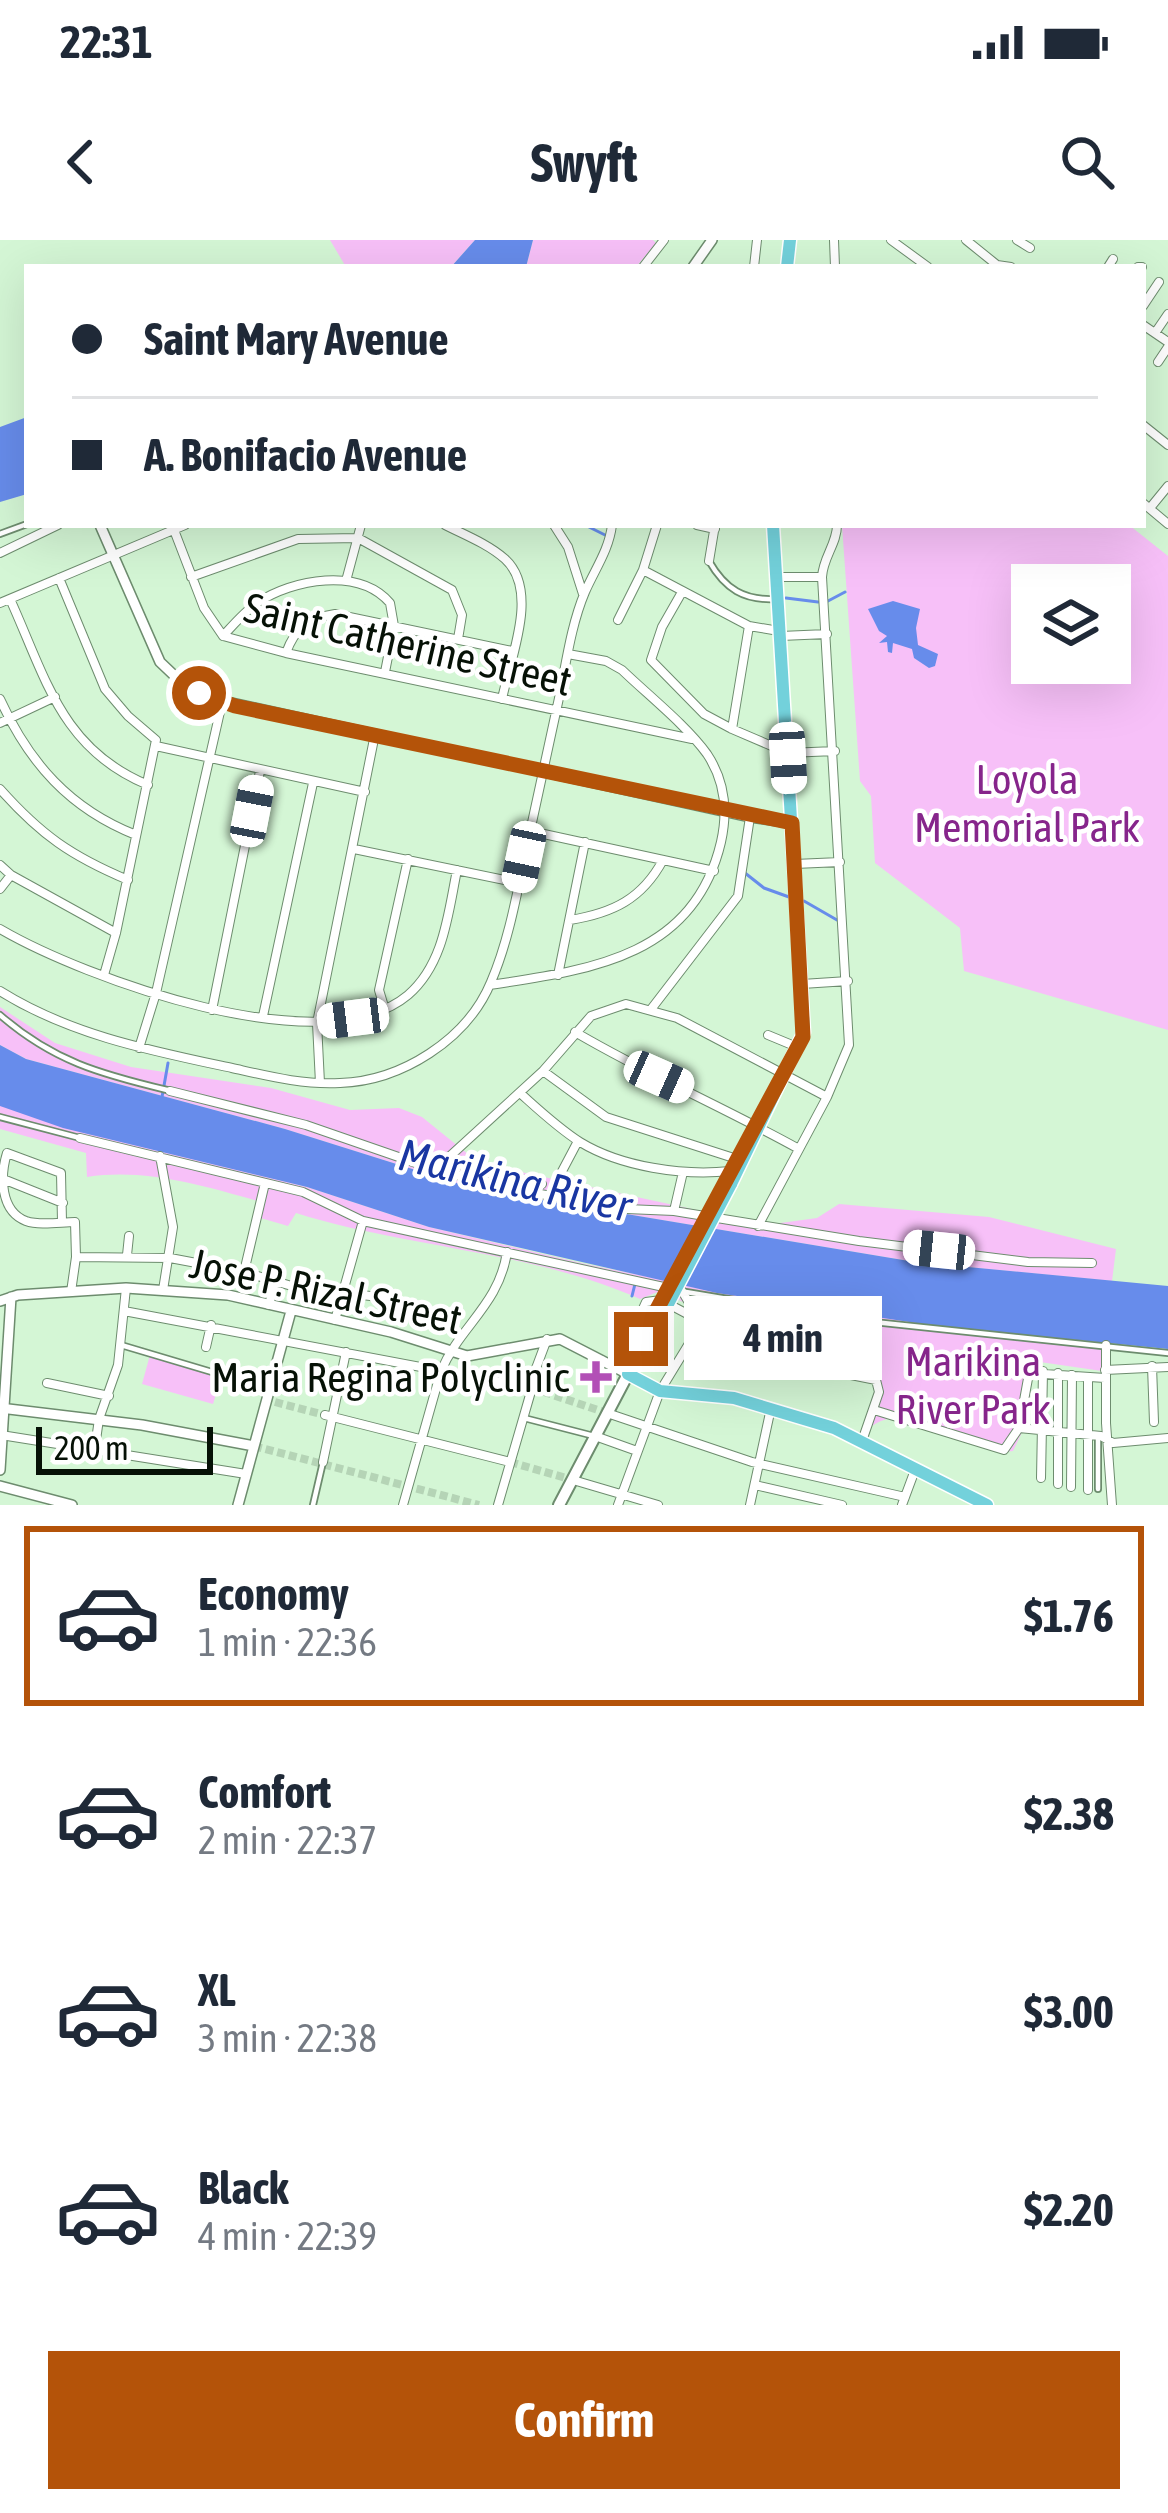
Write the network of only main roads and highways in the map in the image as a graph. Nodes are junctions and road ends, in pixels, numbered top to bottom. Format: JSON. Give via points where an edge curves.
{"nodes":[{"id":1,"x":773,"y":528,"type":"edge"},
{"id":2,"x":627,"y":1367,"type":"junction"},
{"id":3,"x":559,"y":1505,"type":"edge"},
{"id":4,"x":987,"y":1505,"type":"edge"}],
"edges":[{"from":1,"to":2,"type":"main road","bridge":true,"via":[[804,1032]]},
{"from":2,"to":3,"type":"main road"},
{"from":2,"to":4,"type":"main road","via":[[660,1391],[771,1406],[862,1441]]}]}
